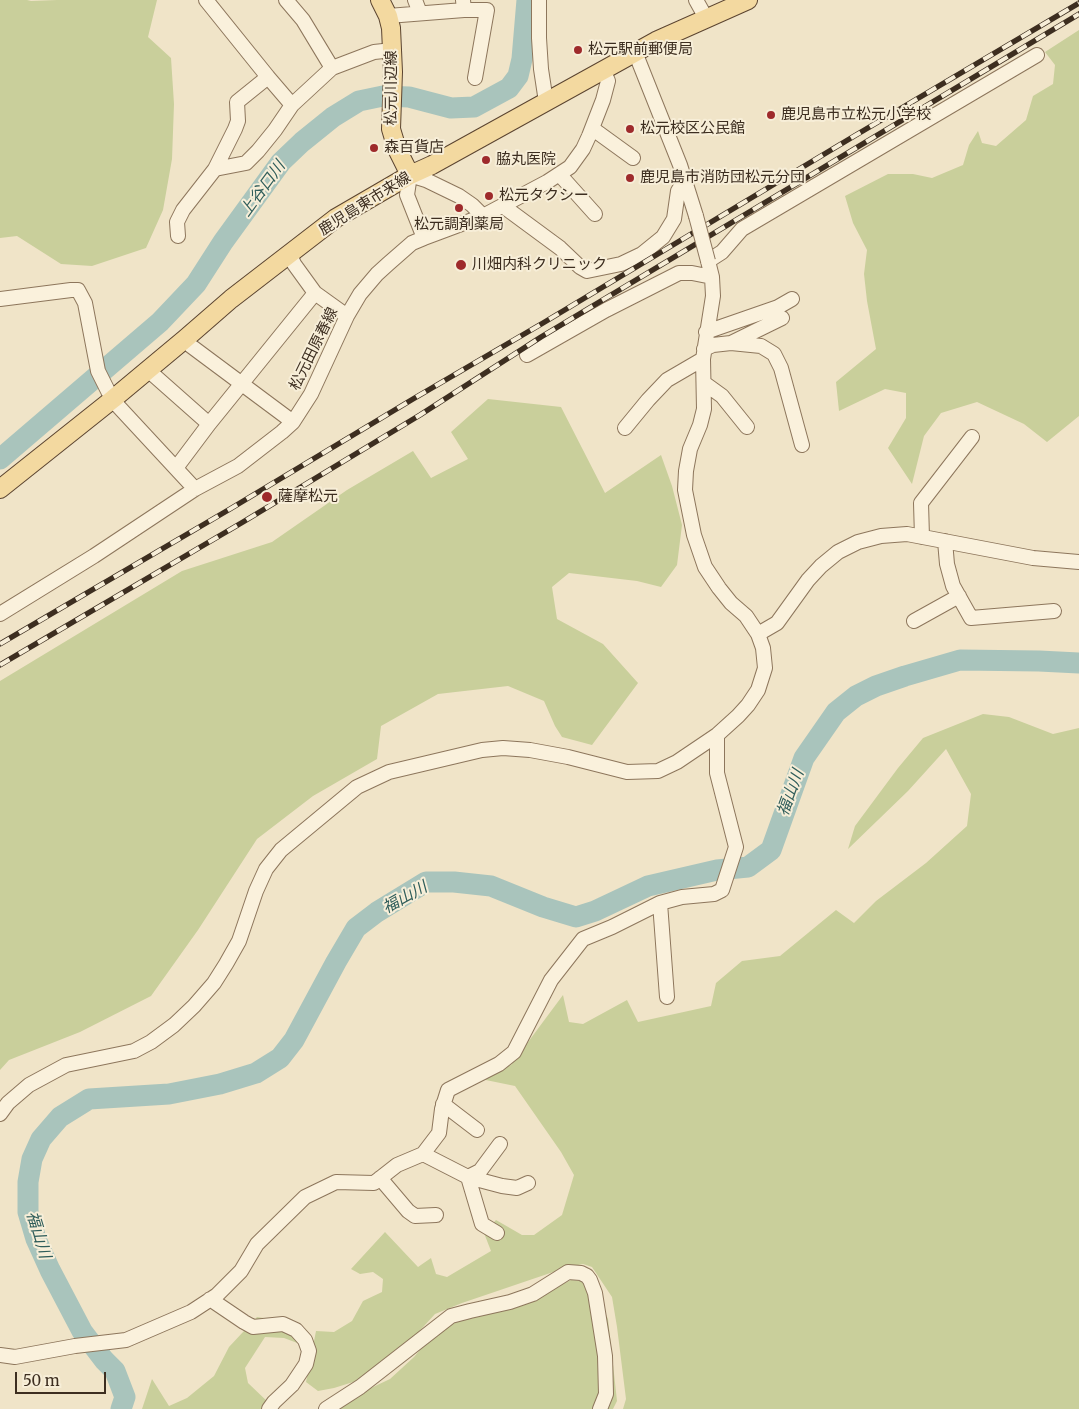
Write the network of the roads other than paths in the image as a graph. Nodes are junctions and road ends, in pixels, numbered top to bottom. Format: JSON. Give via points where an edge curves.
{"nodes":[{"id":1,"x":206,"y":0,"type":"edge"},
{"id":2,"x":286,"y":0,"type":"edge"},
{"id":3,"x":380,"y":0,"type":"edge"},
{"id":4,"x":539,"y":0,"type":"edge"},
{"id":5,"x":696,"y":0,"type":"edge"},
{"id":6,"x":748,"y":0,"type":"edge"},
{"id":7,"x":464,"y":5,"type":"edge"},
{"id":8,"x":417,"y":7,"type":"edge"},
{"id":9,"x":388,"y":16,"type":"junction"},
{"id":10,"x":706,"y":18,"type":"junction"},
{"id":11,"x":393,"y":50,"type":"junction"},
{"id":12,"x":635,"y":52,"type":"junction"},
{"id":13,"x":1037,"y":55,"type":"dead end"},
{"id":14,"x":332,"y":68,"type":"junction"},
{"id":15,"x":603,"y":69,"type":"junction"},
{"id":16,"x":268,"y":77,"type":"junction"},
{"id":17,"x":475,"y":78,"type":"dead end"},
{"id":18,"x":546,"y":102,"type":"junction"},
{"id":19,"x":292,"y":105,"type":"junction"},
{"id":20,"x":593,"y":129,"type":"junction"},
{"id":21,"x":632,"y":158,"type":"dead end"},
{"id":22,"x":215,"y":169,"type":"junction"},
{"id":23,"x":410,"y":175,"type":"junction"},
{"id":24,"x":560,"y":175,"type":"junction"},
{"id":25,"x":685,"y":180,"type":"junction"},
{"id":26,"x":503,"y":206,"type":"junction"},
{"id":27,"x":596,"y":214,"type":"dead end"},
{"id":28,"x":483,"y":216,"type":"junction"},
{"id":29,"x":178,"y":236,"type":"dead end"},
{"id":30,"x":424,"y":238,"type":"junction"},
{"id":31,"x":290,"y":254,"type":"junction"},
{"id":32,"x":708,"y":260,"type":"junction"},
{"id":33,"x":712,"y":277,"type":"junction"},
{"id":34,"x":315,"y":293,"type":"junction"},
{"id":35,"x":0,"y":299,"type":"edge"},
{"id":36,"x":792,"y":299,"type":"dead end"},
{"id":37,"x":347,"y":316,"type":"junction"},
{"id":38,"x":782,"y":318,"type":"dead end"},
{"id":39,"x":706,"y":332,"type":"junction"},
{"id":40,"x":185,"y":339,"type":"junction"},
{"id":41,"x":731,"y":343,"type":"junction"},
{"id":42,"x":703,"y":354,"type":"junction"},
{"id":43,"x":527,"y":355,"type":"dead end"},
{"id":44,"x":148,"y":370,"type":"junction"},
{"id":45,"x":704,"y":383,"type":"junction"},
{"id":46,"x":241,"y":384,"type":"junction"},
{"id":47,"x":110,"y":393,"type":"junction"},
{"id":48,"x":293,"y":422,"type":"junction"},
{"id":49,"x":209,"y":424,"type":"junction"},
{"id":50,"x":747,"y":427,"type":"dead end"},
{"id":51,"x":625,"y":428,"type":"dead end"},
{"id":52,"x":972,"y":437,"type":"dead end"},
{"id":53,"x":802,"y":445,"type":"dead end"},
{"id":54,"x":176,"y":468,"type":"junction"},
{"id":55,"x":0,"y":489,"type":"edge"},
{"id":56,"x":195,"y":489,"type":"junction"},
{"id":57,"x":922,"y":537,"type":"junction"},
{"id":58,"x":945,"y":541,"type":"junction"},
{"id":59,"x":1079,"y":562,"type":"edge"},
{"id":60,"x":959,"y":596,"type":"junction"},
{"id":61,"x":1054,"y":611,"type":"dead end"},
{"id":62,"x":0,"y":614,"type":"edge"},
{"id":63,"x":914,"y":621,"type":"dead end"},
{"id":64,"x":758,"y":634,"type":"junction"},
{"id":65,"x":717,"y":734,"type":"junction"},
{"id":66,"x":660,"y":902,"type":"junction"},
{"id":67,"x":667,"y":998,"type":"dead end"},
{"id":68,"x":443,"y":1104,"type":"junction"},
{"id":69,"x":0,"y":1114,"type":"edge"},
{"id":70,"x":477,"y":1130,"type":"dead end"},
{"id":71,"x":500,"y":1144,"type":"dead end"},
{"id":72,"x":423,"y":1154,"type":"junction"},
{"id":73,"x":468,"y":1177,"type":"junction"},
{"id":74,"x":380,"y":1178,"type":"junction"},
{"id":75,"x":528,"y":1183,"type":"dead end"},
{"id":76,"x":436,"y":1215,"type":"dead end"},
{"id":77,"x":497,"y":1233,"type":"dead end"},
{"id":78,"x":210,"y":1299,"type":"junction"},
{"id":79,"x":0,"y":1355,"type":"edge"},
{"id":80,"x":269,"y":1409,"type":"edge"},
{"id":81,"x":326,"y":1409,"type":"edge"},
{"id":82,"x":600,"y":1409,"type":"edge"}],
"edges":[{"from":1,"to":16,"type":"street"},
{"from":2,"to":14,"type":"street","via":[[303,20]]},
{"from":3,"to":9,"type":"main road","name":"松元川辺線"},
{"from":4,"to":18,"type":"street","via":[[539,38]]},
{"from":5,"to":10,"type":"street"},
{"from":6,"to":10,"type":"main road","name":"鹿児島東市来線"},
{"from":7,"to":8,"type":"street"},
{"from":7,"to":17,"type":"street","via":[[486,10]]},
{"from":8,"to":9,"type":"street"},
{"from":9,"to":11,"type":"main road","name":"松元川辺線"},
{"from":10,"to":12,"type":"main road","name":"鹿児島東市来線"},
{"from":11,"to":14,"type":"street","via":[[374,52]]},
{"from":11,"to":23,"type":"main road","name":"松元川辺線","via":[[391,129]]},
{"from":12,"to":15,"type":"main road","name":"鹿児島東市来線"},
{"from":12,"to":25,"type":"street"},
{"from":13,"to":32,"type":"street","via":[[742,229],[722,252]]},
{"from":14,"to":19,"type":"street"},
{"from":15,"to":18,"type":"main road","name":"鹿児島東市来線"},
{"from":15,"to":20,"type":"street","name":"松元田原春線","via":[[608,81]]},
{"from":16,"to":19,"type":"street"},
{"from":16,"to":22,"type":"street","via":[[237,102],[238,121]]},
{"from":18,"to":23,"type":"main road","name":"鹿児島東市来線"},
{"from":19,"to":22,"type":"street","via":[[258,152],[246,163]]},
{"from":20,"to":21,"type":"street"},
{"from":20,"to":24,"type":"street","name":"松元田原春線","via":[[576,160]]},
{"from":22,"to":29,"type":"street","via":[[183,210],[177,222]]},
{"from":23,"to":28,"type":"street","via":[[459,196]]},
{"from":23,"to":30,"type":"street","via":[[407,195]]},
{"from":23,"to":31,"type":"main road","name":"鹿児島東市来線","via":[[336,218]]},
{"from":24,"to":26,"type":"street","name":"松元田原春線"},
{"from":24,"to":27,"type":"street"},
{"from":25,"to":26,"type":"street","via":[[678,191],[674,219],[663,237],[642,254],[621,264],[587,271]]},
{"from":25,"to":32,"type":"street","bridge":true},
{"from":26,"to":28,"type":"street","name":"松元田原春線"},
{"from":28,"to":30,"type":"street","name":"松元田原春線"},
{"from":30,"to":37,"type":"street","name":"松元田原春線","via":[[412,243],[377,274]]},
{"from":31,"to":34,"type":"street"},
{"from":31,"to":40,"type":"main road","name":"鹿児島東市来線","via":[[230,299]]},
{"from":32,"to":33,"type":"street"},
{"from":33,"to":39,"type":"street","via":[[713,296]]},
{"from":33,"to":43,"type":"street","via":[[692,272],[679,273]]},
{"from":34,"to":37,"type":"street"},
{"from":34,"to":46,"type":"street"},
{"from":35,"to":47,"type":"street","via":[[78,290],[85,303],[98,371]]},
{"from":36,"to":39,"type":"street"},
{"from":37,"to":48,"type":"street","name":"松元田原春線","via":[[312,394]]},
{"from":38,"to":41,"type":"street"},
{"from":39,"to":42,"type":"street"},
{"from":40,"to":44,"type":"main road","name":"鹿児島東市来線"},
{"from":40,"to":46,"type":"street"},
{"from":41,"to":42,"type":"street","via":[[713,345]]},
{"from":41,"to":53,"type":"street","via":[[761,346],[774,354],[781,368]]},
{"from":42,"to":45,"type":"street"},
{"from":42,"to":51,"type":"street","via":[[667,380]]},
{"from":44,"to":47,"type":"main road","name":"鹿児島東市来線"},
{"from":44,"to":49,"type":"street"},
{"from":45,"to":50,"type":"street","via":[[722,396]]},
{"from":45,"to":64,"type":"street","via":[[704,409],[686,471],[688,508],[705,567]]},
{"from":46,"to":48,"type":"street"},
{"from":46,"to":49,"type":"street"},
{"from":47,"to":54,"type":"street","via":[[118,406]]},
{"from":47,"to":55,"type":"main road","name":"鹿児島東市来線"},
{"from":48,"to":56,"type":"street","name":"松元田原春線","via":[[238,466]]},
{"from":49,"to":54,"type":"street"},
{"from":52,"to":57,"type":"street","via":[[921,503]]},
{"from":54,"to":56,"type":"street"},
{"from":56,"to":62,"type":"street","name":"松元田原春線"},
{"from":57,"to":58,"type":"street"},
{"from":57,"to":64,"type":"street","via":[[907,534],[881,536],[838,552],[808,580],[777,623]]},
{"from":58,"to":59,"type":"street","via":[[1034,558]]},
{"from":58,"to":60,"type":"street","via":[[947,564]]},
{"from":60,"to":61,"type":"street","via":[[971,618]]},
{"from":60,"to":63,"type":"street"},
{"from":64,"to":65,"type":"street","via":[[765,668],[758,690],[744,711]]},
{"from":65,"to":66,"type":"street","via":[[717,773],[736,847],[733,859],[722,890]]},
{"from":65,"to":69,"type":"street","via":[[658,771],[627,772],[568,757],[502,748],[389,772],[358,787],[281,850],[266,870],[239,941],[226,964],[214,983],[174,1025],[134,1051],[66,1065],[29,1085]]},
{"from":66,"to":67,"type":"street"},
{"from":66,"to":68,"type":"street","via":[[583,939],[552,980],[514,1052],[499,1064],[448,1090]]},
{"from":68,"to":70,"type":"street"},
{"from":68,"to":72,"type":"street","via":[[440,1133]]},
{"from":71,"to":73,"type":"street","via":[[480,1171]]},
{"from":72,"to":73,"type":"street"},
{"from":72,"to":74,"type":"street","via":[[397,1165]]},
{"from":73,"to":75,"type":"street","via":[[517,1188]]},
{"from":73,"to":77,"type":"street","via":[[482,1224]]},
{"from":74,"to":76,"type":"street","via":[[415,1216]]},
{"from":74,"to":78,"type":"street","via":[[374,1182],[336,1182],[305,1197],[257,1244],[241,1271]]},
{"from":78,"to":79,"type":"street","via":[[191,1312],[132,1338],[15,1357]]},
{"from":78,"to":80,"type":"street","via":[[253,1327],[283,1324],[296,1330],[305,1340],[309,1351],[306,1364],[292,1385]]},
{"from":81,"to":82,"type":"street","via":[[360,1387],[451,1316],[533,1294],[568,1272],[587,1276],[595,1293],[606,1356],[606,1394]]}]}
